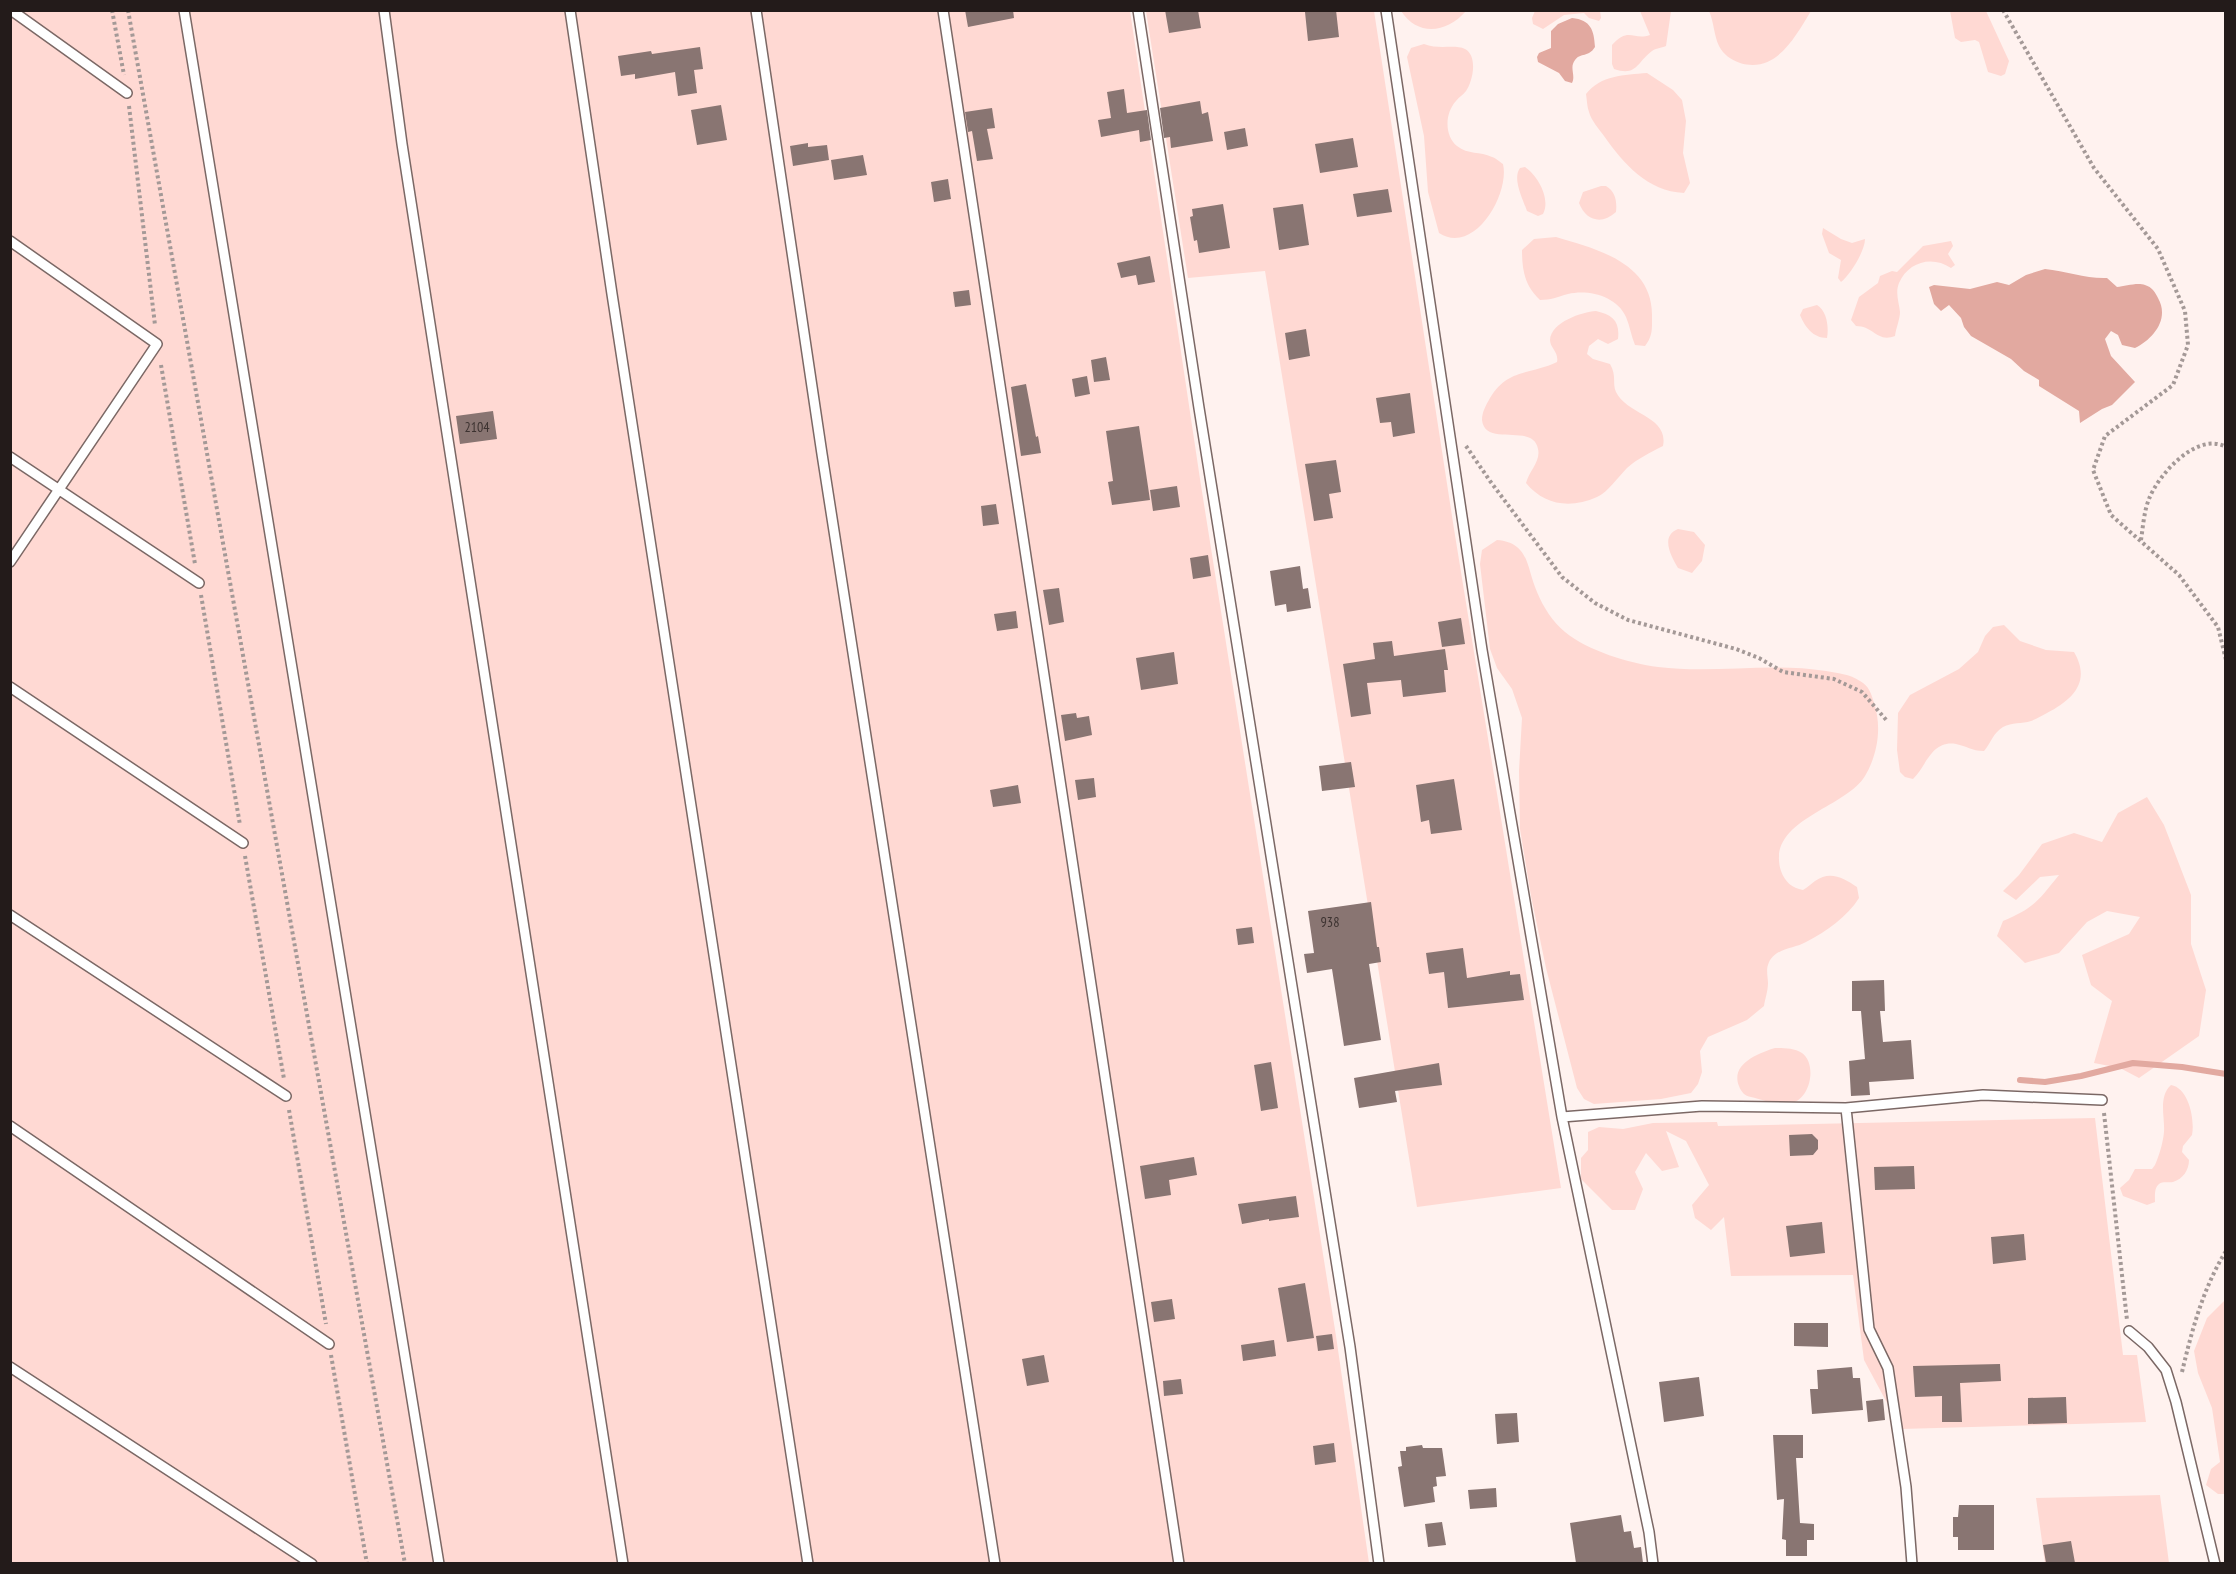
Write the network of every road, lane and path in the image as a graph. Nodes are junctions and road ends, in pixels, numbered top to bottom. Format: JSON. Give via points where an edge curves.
{"nodes":[{"id":1,"x":10,"y":10,"type":"edge"},
{"id":2,"x":112,"y":10,"type":"edge"},
{"id":3,"x":128,"y":10,"type":"edge"},
{"id":4,"x":184,"y":10,"type":"edge"},
{"id":5,"x":384,"y":10,"type":"edge"},
{"id":6,"x":570,"y":10,"type":"edge"},
{"id":7,"x":756,"y":10,"type":"edge"},
{"id":8,"x":943,"y":10,"type":"edge"},
{"id":9,"x":1138,"y":10,"type":"edge"},
{"id":10,"x":1386,"y":10,"type":"edge"},
{"id":11,"x":2003,"y":10,"type":"edge"},
{"id":12,"x":127,"y":93,"type":"junction"},
{"id":13,"x":10,"y":241,"type":"edge"},
{"id":14,"x":158,"y":344,"type":"junction"},
{"id":15,"x":1466,"y":445,"type":"dead end"},
{"id":16,"x":2226,"y":447,"type":"edge"},
{"id":17,"x":10,"y":457,"type":"edge"},
{"id":18,"x":60,"y":490,"type":"junction"},
{"id":19,"x":2140,"y":541,"type":"junction"},
{"id":20,"x":10,"y":562,"type":"edge"},
{"id":21,"x":199,"y":583,"type":"junction"},
{"id":22,"x":2226,"y":660,"type":"edge"},
{"id":23,"x":10,"y":687,"type":"edge"},
{"id":24,"x":1888,"y":722,"type":"dead end"},
{"id":25,"x":243,"y":843,"type":"junction"},
{"id":26,"x":10,"y":915,"type":"edge"},
{"id":27,"x":286,"y":1096,"type":"junction"},
{"id":28,"x":2102,"y":1100,"type":"joint"},
{"id":29,"x":1846,"y":1108,"type":"junction"},
{"id":30,"x":1562,"y":1117,"type":"junction"},
{"id":31,"x":10,"y":1126,"type":"edge"},
{"id":32,"x":2226,"y":1251,"type":"edge"},
{"id":33,"x":2129,"y":1331,"type":"joint"},
{"id":34,"x":329,"y":1344,"type":"junction"},
{"id":35,"x":10,"y":1367,"type":"edge"},
{"id":36,"x":2176,"y":1402,"type":"junction"},
{"id":37,"x":312,"y":1563,"type":"edge"},
{"id":38,"x":367,"y":1563,"type":"edge"},
{"id":39,"x":405,"y":1563,"type":"edge"},
{"id":40,"x":439,"y":1563,"type":"edge"},
{"id":41,"x":623,"y":1563,"type":"edge"},
{"id":42,"x":808,"y":1563,"type":"edge"},
{"id":43,"x":995,"y":1563,"type":"edge"},
{"id":44,"x":1179,"y":1563,"type":"edge"},
{"id":45,"x":1379,"y":1563,"type":"edge"},
{"id":46,"x":1653,"y":1563,"type":"edge"},
{"id":47,"x":1912,"y":1563,"type":"edge"},
{"id":48,"x":2215,"y":1563,"type":"edge"}],
"edges":[{"from":1,"to":12,"type":"lane"},
{"from":2,"to":12,"type":"path"},
{"from":3,"to":39,"type":"path"},
{"from":4,"to":40,"type":"lane"},
{"from":5,"to":41,"type":"lane"},
{"from":6,"to":42,"type":"lane"},
{"from":7,"to":43,"type":"lane"},
{"from":8,"to":44,"type":"lane"},
{"from":9,"to":45,"type":"lane","via":[[1350,1347]]},
{"from":10,"to":30,"type":"lane","via":[[1482,650]]},
{"from":11,"to":19,"type":"path","via":[[2094,168],[2158,249],[2185,311],[2188,345],[2174,385],[2105,436],[2093,470],[2111,515]]},
{"from":12,"to":14,"type":"path"},
{"from":13,"to":14,"type":"lane"},
{"from":14,"to":18,"type":"lane"},
{"from":14,"to":21,"type":"path"},
{"from":15,"to":24,"type":"path","via":[[1562,577],[1595,603],[1628,620],[1736,649],[1783,672],[1834,679],[1862,692]]},
{"from":16,"to":19,"type":"path","via":[[2202,445],[2186,452],[2164,473],[2149,499]]},
{"from":17,"to":18,"type":"lane"},
{"from":18,"to":20,"type":"lane"},
{"from":18,"to":21,"type":"lane"},
{"from":19,"to":22,"type":"path","via":[[2179,575],[2218,627]]},
{"from":21,"to":25,"type":"path"},
{"from":23,"to":25,"type":"lane"},
{"from":25,"to":27,"type":"path"},
{"from":26,"to":27,"type":"lane"},
{"from":27,"to":34,"type":"path"},
{"from":28,"to":29,"type":"lane","via":[[1983,1095]]},
{"from":28,"to":33,"type":"path"},
{"from":29,"to":30,"type":"lane","via":[[1702,1106]]},
{"from":29,"to":47,"type":"lane","via":[[1869,1329],[1888,1368]]},
{"from":30,"to":46,"type":"lane"},
{"from":31,"to":34,"type":"lane"},
{"from":32,"to":36,"type":"path","via":[[2193,1327]]},
{"from":33,"to":36,"type":"lane","via":[[2166,1370]]},
{"from":34,"to":38,"type":"path"},
{"from":35,"to":37,"type":"lane"},
{"from":36,"to":48,"type":"lane"}]}
